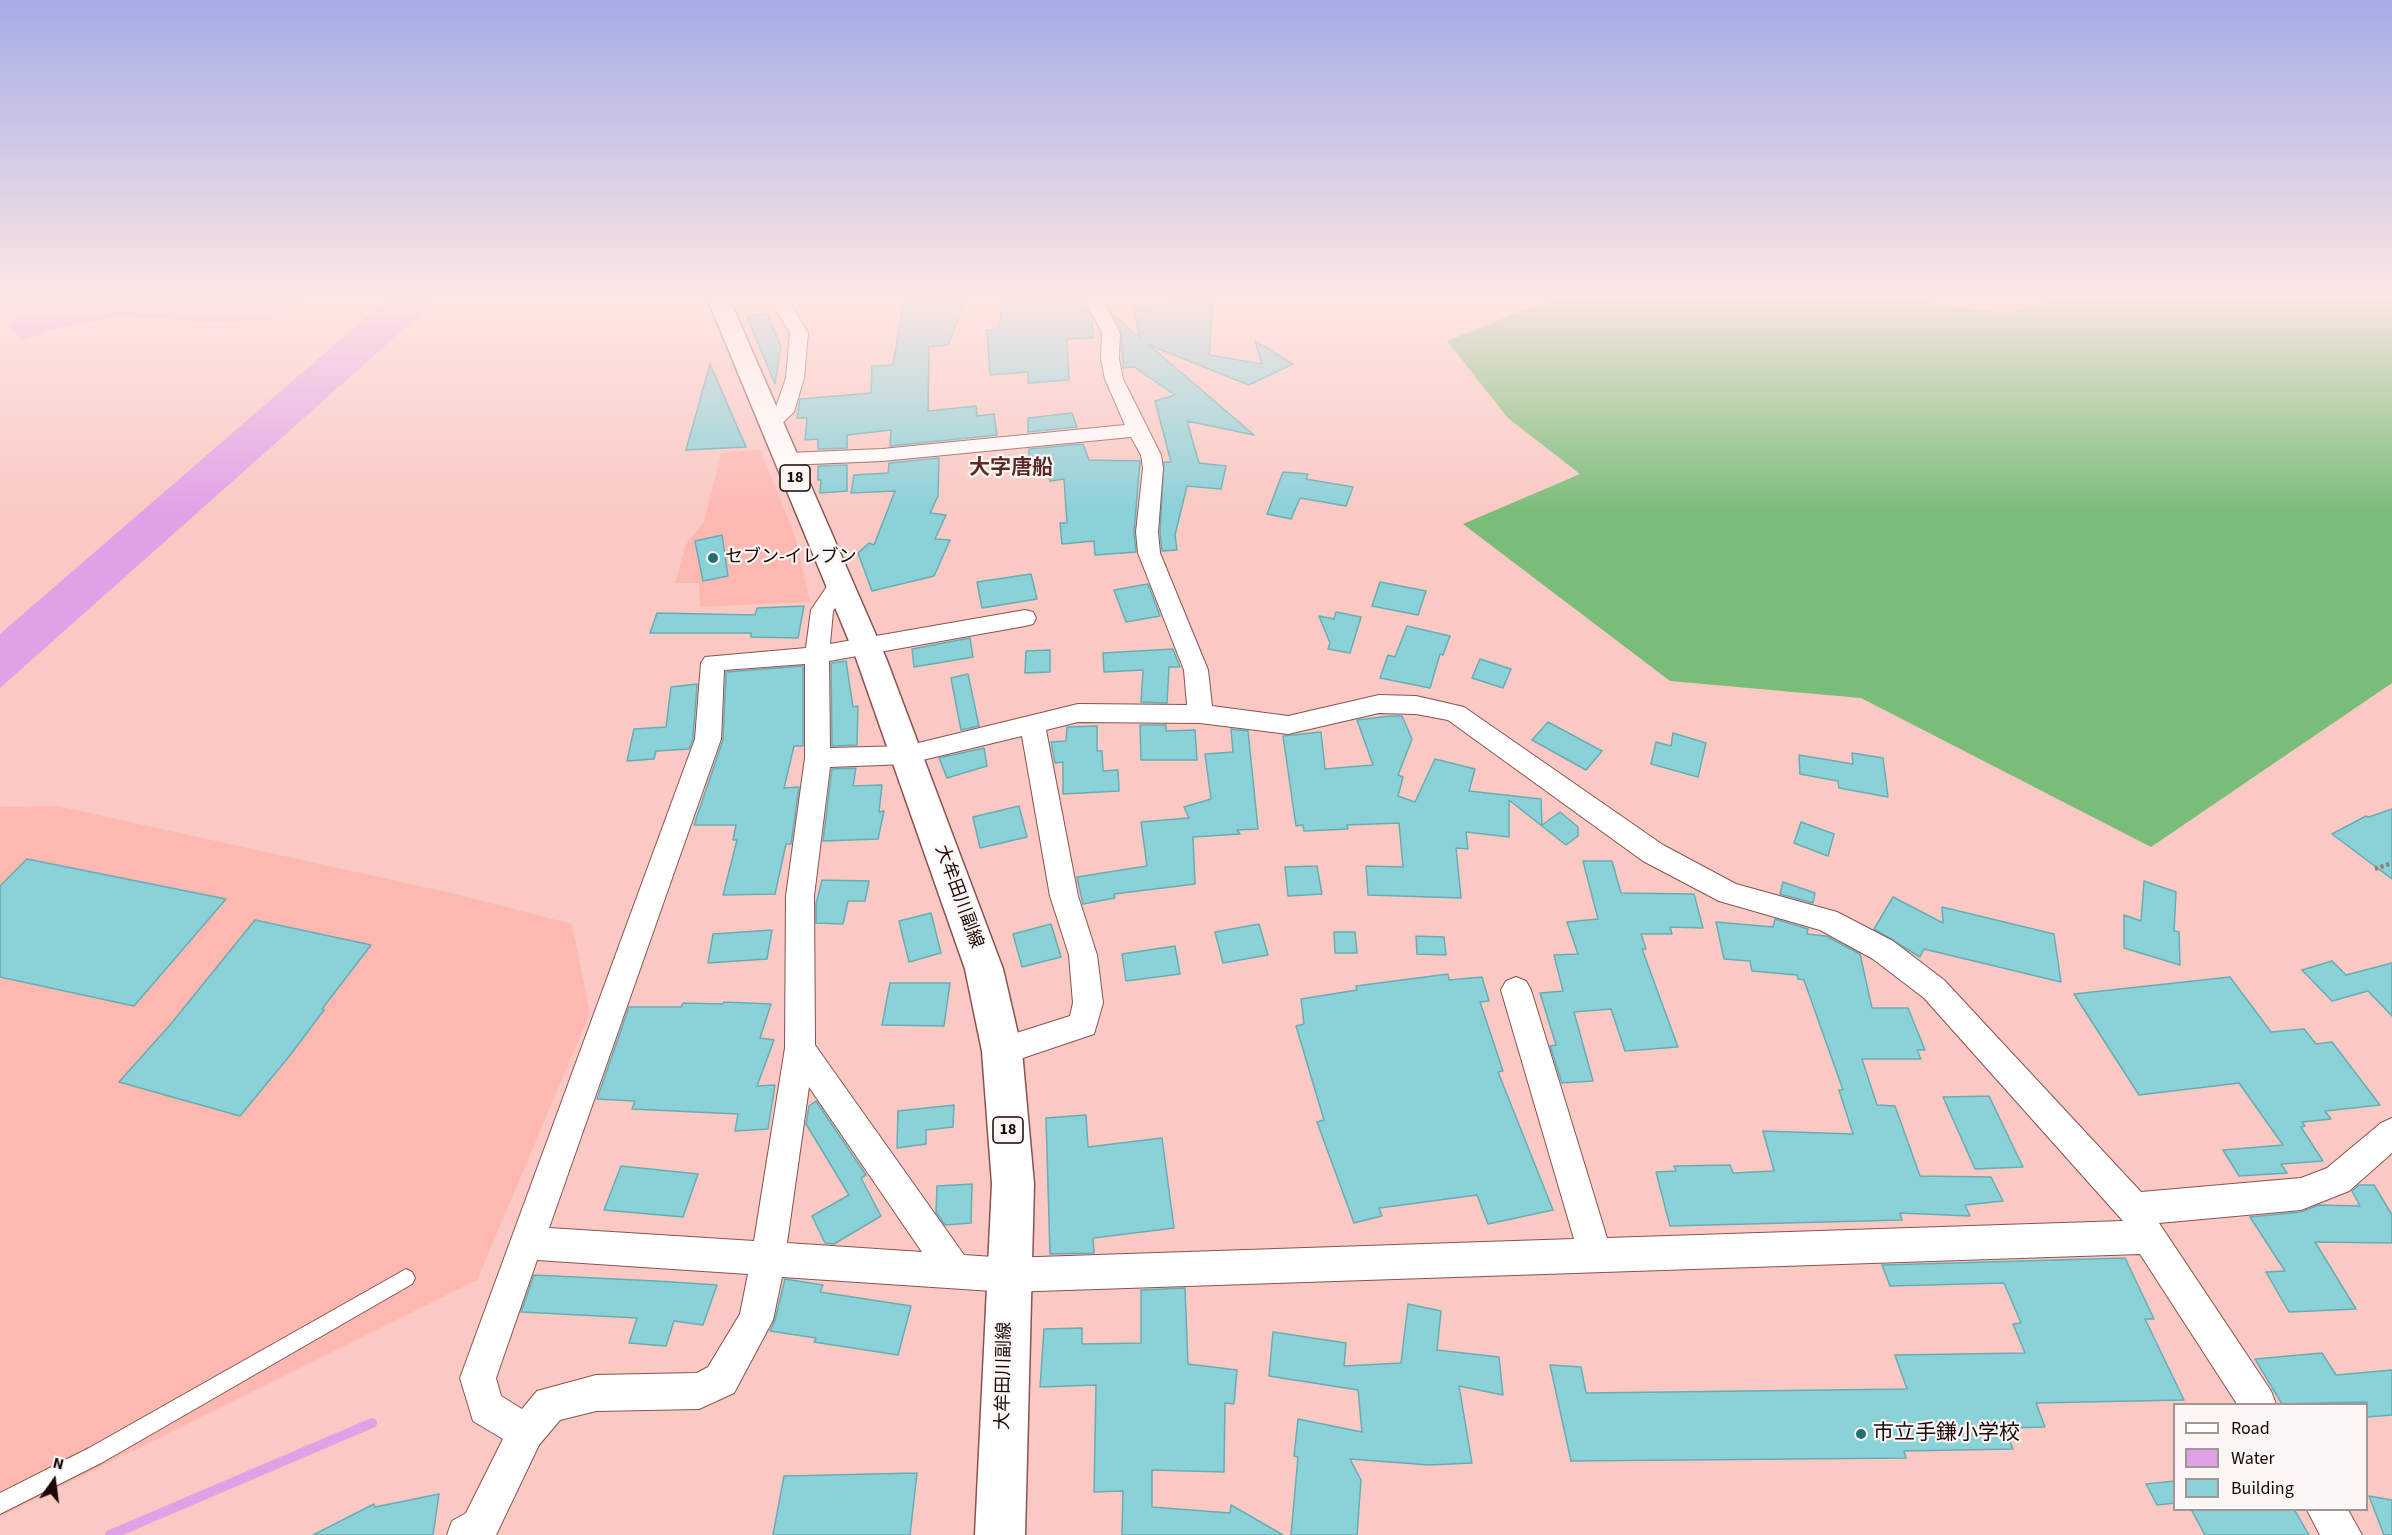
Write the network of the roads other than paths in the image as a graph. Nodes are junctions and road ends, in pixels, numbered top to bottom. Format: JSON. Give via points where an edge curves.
{"nodes":[{"id":1,"x":748,"y":370,"type":"edge"},
{"id":2,"x":796,"y":370,"type":"edge"},
{"id":3,"x":1112,"y":370,"type":"edge"},
{"id":4,"x":770,"y":424,"type":"junction"},
{"id":5,"x":1138,"y":430,"type":"junction"},
{"id":6,"x":787,"y":459,"type":"junction"},
{"id":7,"x":840,"y":584,"type":"junction"},
{"id":8,"x":1025,"y":618,"type":"dead end"},
{"id":9,"x":866,"y":646,"type":"junction"},
{"id":10,"x":817,"y":655,"type":"junction"},
{"id":11,"x":1200,"y":714,"type":"junction"},
{"id":12,"x":1033,"y":726,"type":"junction"},
{"id":13,"x":906,"y":756,"type":"junction"},
{"id":14,"x":818,"y":758,"type":"junction"},
{"id":15,"x":1516,"y":990,"type":"dead end"},
{"id":16,"x":800,"y":1048,"type":"junction"},
{"id":17,"x":1002,"y":1051,"type":"junction"},
{"id":18,"x":2392,"y":1133,"type":"edge"},
{"id":19,"x":2141,"y":1223,"type":"junction"},
{"id":20,"x":528,"y":1243,"type":"junction"},
{"id":21,"x":1595,"y":1255,"type":"junction"},
{"id":22,"x":768,"y":1259,"type":"junction"},
{"id":23,"x":956,"y":1273,"type":"junction"},
{"id":24,"x":1008,"y":1275,"type":"junction"},
{"id":25,"x":406,"y":1278,"type":"dead end"},
{"id":26,"x":2257,"y":1403,"type":"edge"},
{"id":27,"x":526,"y":1432,"type":"junction"},
{"id":28,"x":0,"y":1504,"type":"edge"},
{"id":29,"x":2327,"y":1511,"type":"edge"},
{"id":30,"x":466,"y":1535,"type":"edge"},
{"id":31,"x":1000,"y":1535,"type":"edge"},
{"id":32,"x":2343,"y":1535,"type":"edge"}],
"edges":[{"from":1,"to":4,"type":"main road","name":"大牟田川副線","number":"18"},
{"from":2,"to":4,"type":"street","via":[[784,412]]},
{"from":3,"to":5,"type":"street"},
{"from":4,"to":6,"type":"main road","name":"大牟田川副線","number":"18"},
{"from":5,"to":6,"type":"street"},
{"from":5,"to":11,"type":"street","via":[[1153,468],[1149,553],[1197,670]]},
{"from":6,"to":7,"type":"main road","name":"大牟田川副線","number":"18"},
{"from":7,"to":9,"type":"main road","name":"大牟田川副線","number":"18"},
{"from":7,"to":10,"type":"street","via":[[822,610]]},
{"from":8,"to":9,"type":"street"},
{"from":9,"to":10,"type":"street"},
{"from":9,"to":13,"type":"main road","name":"大牟田川副線","number":"18"},
{"from":10,"to":14,"type":"street"},
{"from":10,"to":20,"type":"street","via":[[713,663],[708,739]]},
{"from":11,"to":12,"type":"street","via":[[1078,713]]},
{"from":11,"to":19,"type":"street","via":[[1288,725],[1379,704],[1416,705],[1455,713],[1653,853],[1729,893],[1827,920],[1882,950],[1934,989]]},
{"from":12,"to":13,"type":"street"},
{"from":12,"to":17,"type":"street","via":[[1064,896],[1083,955],[1088,1003],[1083,1025]]},
{"from":13,"to":14,"type":"street"},
{"from":13,"to":17,"type":"main road","name":"大牟田川副線","number":"18","via":[[984,969]]},
{"from":14,"to":16,"type":"street","via":[[800,896]]},
{"from":15,"to":21,"type":"street"},
{"from":16,"to":22,"type":"street"},
{"from":16,"to":23,"type":"street"},
{"from":17,"to":24,"type":"main road","name":"大牟田川副線","number":"18","via":[[1012,1184]]},
{"from":18,"to":19,"type":"street","via":[[2338,1180],[2301,1194]]},
{"from":19,"to":21,"type":"street"},
{"from":19,"to":26,"type":"street"},
{"from":20,"to":22,"type":"street"},
{"from":20,"to":27,"type":"street","via":[[478,1378],[486,1408]]},
{"from":21,"to":24,"type":"street"},
{"from":22,"to":23,"type":"street"},
{"from":22,"to":27,"type":"street","via":[[756,1320],[721,1380],[699,1391],[596,1393],[550,1404]]},
{"from":23,"to":24,"type":"street"},
{"from":24,"to":31,"type":"main road","name":"大牟田川副線","number":"18"},
{"from":25,"to":28,"type":"lane","via":[[96,1455]]},
{"from":27,"to":30,"type":"street","via":[[480,1527]]},
{"from":29,"to":32,"type":"street"}]}
